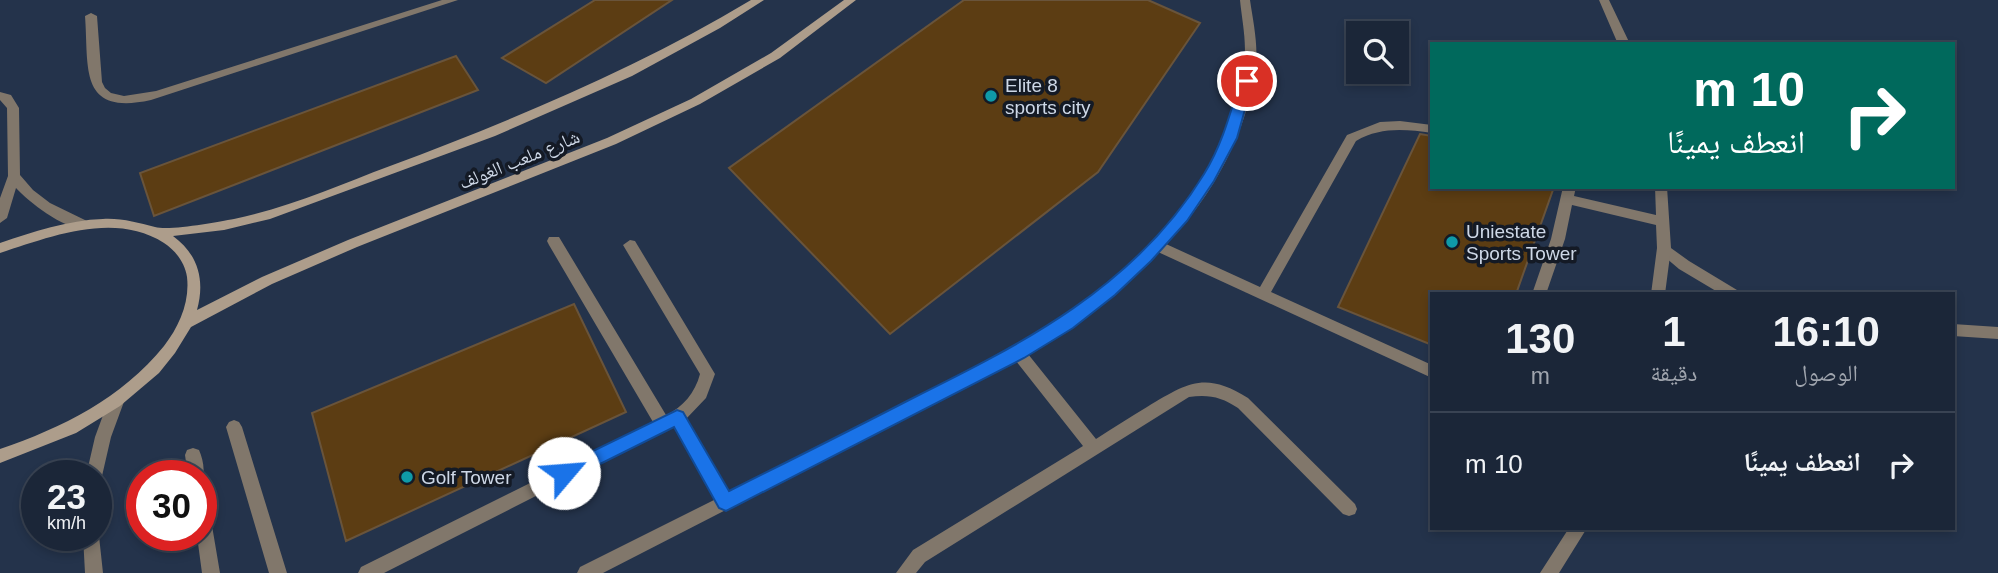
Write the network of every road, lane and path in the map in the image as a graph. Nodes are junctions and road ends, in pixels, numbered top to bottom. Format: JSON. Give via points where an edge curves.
{"nodes":[{"id":1,"x":453,"y":0,"type":"edge"},
{"id":2,"x":759,"y":0,"type":"edge"},
{"id":3,"x":851,"y":0,"type":"edge"},
{"id":4,"x":1245,"y":0,"type":"edge"},
{"id":5,"x":1604,"y":0,"type":"edge"},
{"id":6,"x":91,"y":16,"type":"dead end"},
{"id":7,"x":1623,"y":42,"type":"edge"},
{"id":8,"x":0,"y":96,"type":"edge"},
{"id":9,"x":1430,"y":129,"type":"edge"},
{"id":10,"x":14,"y":176,"type":"junction"},
{"id":11,"x":1661,"y":189,"type":"edge"},
{"id":12,"x":1569,"y":193,"type":"edge"},
{"id":13,"x":0,"y":218,"type":"edge"},
{"id":14,"x":1663,"y":222,"type":"junction"},
{"id":15,"x":84,"y":225,"type":"junction"},
{"id":16,"x":156,"y":233,"type":"junction"},
{"id":17,"x":554,"y":241,"type":"dead end"},
{"id":18,"x":630,"y":245,"type":"dead end"},
{"id":19,"x":1156,"y":245,"type":"junction"},
{"id":20,"x":0,"y":248,"type":"edge"},
{"id":21,"x":1664,"y":248,"type":"junction"},
{"id":22,"x":1540,"y":292,"type":"edge"},
{"id":23,"x":1658,"y":292,"type":"edge"},
{"id":24,"x":1729,"y":292,"type":"edge"},
{"id":25,"x":1263,"y":294,"type":"junction"},
{"id":26,"x":186,"y":323,"type":"junction"},
{"id":27,"x":1955,"y":330,"type":"edge"},
{"id":28,"x":1998,"y":333,"type":"edge"},
{"id":29,"x":1018,"y":354,"type":"junction"},
{"id":30,"x":1430,"y":371,"type":"edge"},
{"id":31,"x":117,"y":400,"type":"junction"},
{"id":32,"x":670,"y":420,"type":"junction"},
{"id":33,"x":234,"y":427,"type":"dead end"},
{"id":34,"x":1094,"y":448,"type":"junction"},
{"id":35,"x":0,"y":456,"type":"edge"},
{"id":36,"x":193,"y":456,"type":"dead end"},
{"id":37,"x":98,"y":460,"type":"edge"},
{"id":38,"x":194,"y":460,"type":"edge"},
{"id":39,"x":726,"y":502,"type":"junction"},
{"id":40,"x":1349,"y":509,"type":"dead end"},
{"id":41,"x":1578,"y":530,"type":"edge"},
{"id":42,"x":92,"y":551,"type":"edge"},
{"id":43,"x":208,"y":551,"type":"edge"},
{"id":44,"x":94,"y":573,"type":"edge"},
{"id":45,"x":211,"y":573,"type":"edge"},
{"id":46,"x":278,"y":573,"type":"edge"},
{"id":47,"x":367,"y":573,"type":"edge"},
{"id":48,"x":586,"y":573,"type":"edge"},
{"id":49,"x":905,"y":573,"type":"edge"},
{"id":50,"x":1549,"y":573,"type":"edge"}],
"edges":[{"from":1,"to":6,"type":"street","via":[[159,94],[123,100],[108,97],[96,82]]},
{"from":2,"to":16,"type":"street","name":"شارع ملعب الغولف","via":[[651,63],[469,143],[244,221]]},
{"from":3,"to":26,"type":"street","name":"شارع ملعب الغولف","via":[[780,52],[630,135],[275,275]]},
{"from":4,"to":19,"type":"street","via":[[1250,62],[1230,138],[1202,187]]},
{"from":5,"to":7,"type":"street"},
{"from":8,"to":10,"type":"street","via":[[13,108]]},
{"from":9,"to":25,"type":"street","via":[[1391,124],[1351,138]]},
{"from":10,"to":13,"type":"street"},
{"from":10,"to":15,"type":"street","via":[[41,205]]},
{"from":11,"to":14,"type":"street"},
{"from":12,"to":14,"type":"street"},
{"from":12,"to":22,"type":"street"},
{"from":14,"to":21,"type":"street"},
{"from":15,"to":16,"type":"street","via":[[123,225]]},
{"from":15,"to":20,"type":"street","via":[[41,233]]},
{"from":16,"to":26,"type":"street","via":[[179,246],[193,267],[195,293]]},
{"from":17,"to":32,"type":"street"},
{"from":18,"to":32,"type":"street","via":[[708,374],[694,405]]},
{"from":19,"to":25,"type":"street"},
{"from":19,"to":29,"type":"street","via":[[1109,291]]},
{"from":21,"to":23,"type":"street"},
{"from":21,"to":24,"type":"street"},
{"from":25,"to":30,"type":"street"},
{"from":26,"to":31,"type":"street","via":[[146,375]]},
{"from":27,"to":28,"type":"street"},
{"from":29,"to":34,"type":"street"},
{"from":29,"to":39,"type":"street"},
{"from":31,"to":35,"type":"street","via":[[79,424]]},
{"from":31,"to":37,"type":"street"},
{"from":32,"to":39,"type":"street"},
{"from":32,"to":47,"type":"street"},
{"from":33,"to":46,"type":"street"},
{"from":34,"to":40,"type":"street","via":[[1186,391],[1216,389],[1243,403]]},
{"from":34,"to":49,"type":"street","via":[[919,556]]},
{"from":36,"to":38,"type":"street"},
{"from":39,"to":48,"type":"street"},
{"from":41,"to":50,"type":"street"},
{"from":42,"to":44,"type":"street"},
{"from":43,"to":45,"type":"street"}]}
